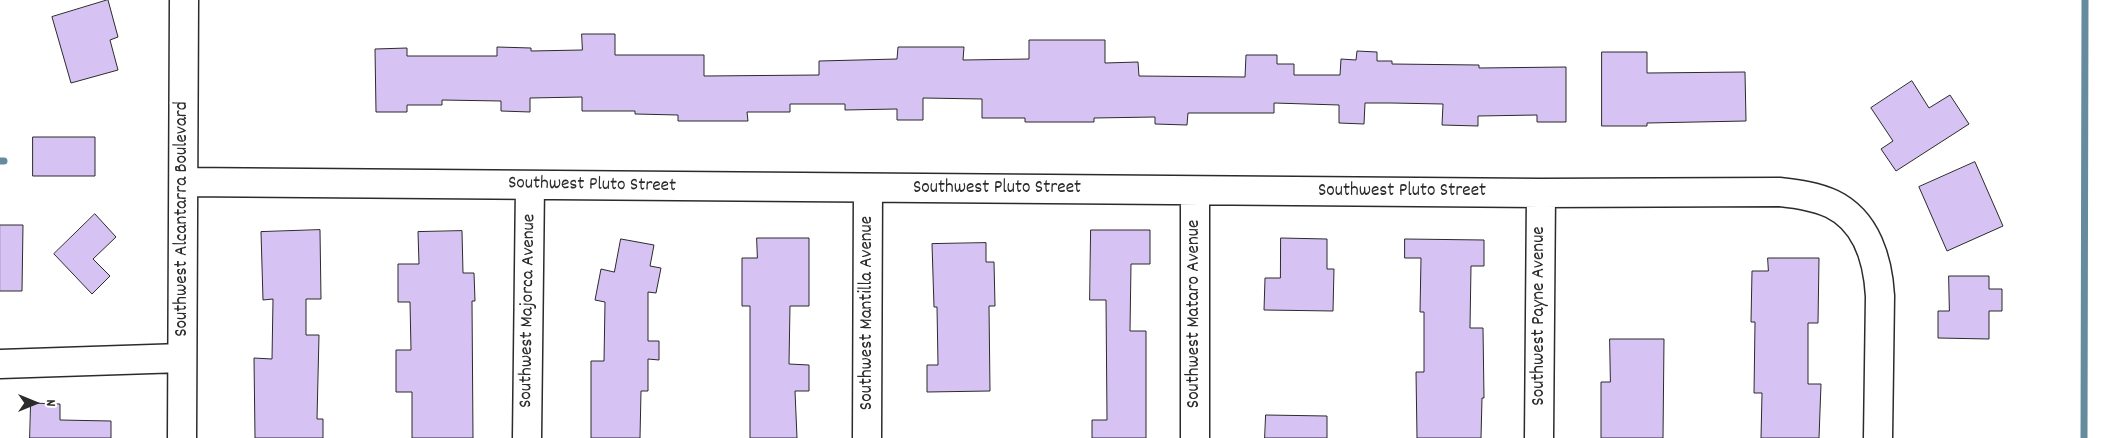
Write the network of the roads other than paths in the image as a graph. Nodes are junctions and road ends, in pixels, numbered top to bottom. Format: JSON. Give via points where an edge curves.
{"nodes":[{"id":1,"x":184,"y":0,"type":"edge"},
{"id":2,"x":184,"y":182,"type":"junction"},
{"id":3,"x":530,"y":185,"type":"junction"},
{"id":4,"x":868,"y":188,"type":"junction"},
{"id":5,"x":1195,"y":191,"type":"junction"},
{"id":6,"x":1541,"y":193,"type":"junction"},
{"id":7,"x":182,"y":358,"type":"junction"},
{"id":8,"x":0,"y":364,"type":"edge"},
{"id":9,"x":182,"y":438,"type":"edge"},
{"id":10,"x":527,"y":438,"type":"edge"},
{"id":11,"x":867,"y":438,"type":"edge"},
{"id":12,"x":1195,"y":438,"type":"edge"},
{"id":13,"x":1539,"y":438,"type":"edge"},
{"id":14,"x":1878,"y":438,"type":"edge"}],
"edges":[{"from":1,"to":2,"type":"street","name":"Southwest Alcantarra Boulevard"},
{"from":2,"to":3,"type":"street","name":"Southwest Pluto Street"},
{"from":2,"to":7,"type":"street","name":"Southwest Alcantarra Boulevard"},
{"from":3,"to":4,"type":"street","name":"Southwest Pluto Street"},
{"from":3,"to":10,"type":"street","name":"Southwest Majorca Avenue"},
{"from":4,"to":5,"type":"street","name":"Southwest Pluto Street"},
{"from":4,"to":11,"type":"street","name":"Southwest Mantilla Avenue"},
{"from":5,"to":6,"type":"street","name":"Southwest Pluto Street"},
{"from":5,"to":12,"type":"street","name":"Southwest Mataro Avenue"},
{"from":6,"to":13,"type":"street","name":"Southwest Payne Avenue"},
{"from":6,"to":14,"type":"street","name":"Southwest Pluto Street","via":[[1779,192],[1809,196],[1832,204],[1848,215],[1863,233],[1879,273]]},
{"from":7,"to":8,"type":"street"},
{"from":7,"to":9,"type":"street","name":"Southwest Alcantarra Boulevard"}]}
